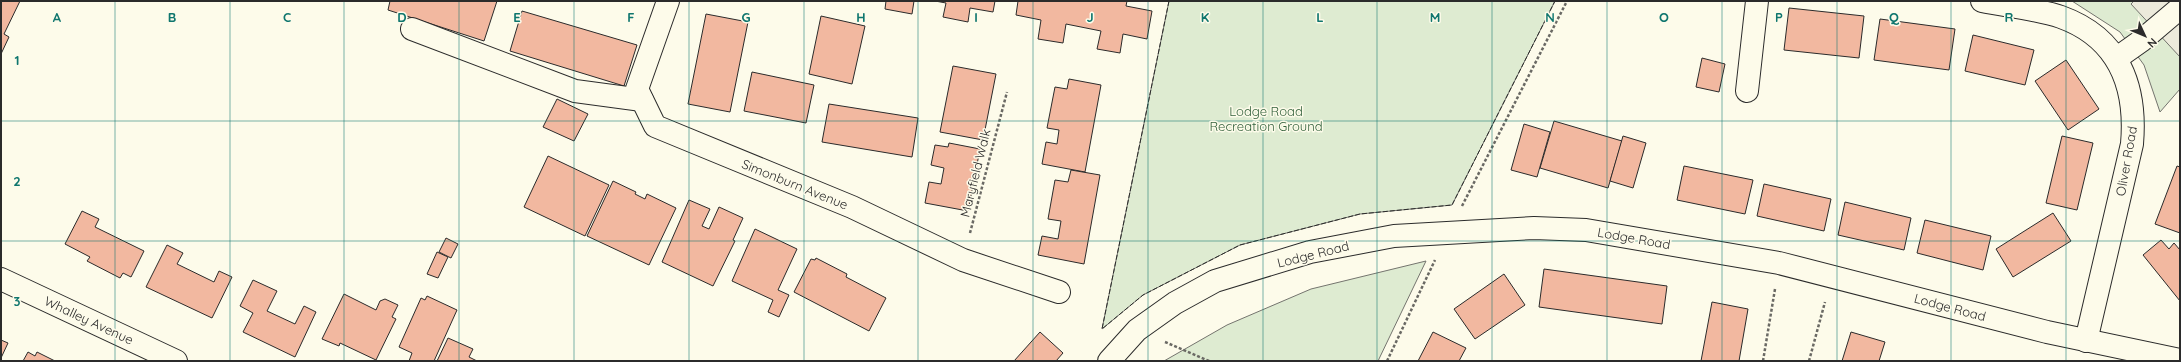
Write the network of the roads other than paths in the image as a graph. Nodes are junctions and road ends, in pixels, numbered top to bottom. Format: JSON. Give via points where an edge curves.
{"nodes":[{"id":1,"x":668,"y":1,"type":"edge"},
{"id":2,"x":1756,"y":1,"type":"edge"},
{"id":3,"x":1982,"y":1,"type":"edge"},
{"id":4,"x":2180,"y":8,"type":"edge"},
{"id":5,"x":412,"y":29,"type":"dead end"},
{"id":6,"x":2116,"y":58,"type":"junction"},
{"id":7,"x":1747,"y":91,"type":"dead end"},
{"id":8,"x":642,"y":100,"type":"junction"},
{"id":9,"x":1,"y":279,"type":"edge"},
{"id":10,"x":1059,"y":292,"type":"dead end"},
{"id":11,"x":2086,"y":341,"type":"junction"},
{"id":12,"x":2180,"y":360,"type":"edge"},
{"id":13,"x":176,"y":361,"type":"edge"},
{"id":14,"x":1109,"y":361,"type":"edge"}],
"edges":[{"from":1,"to":8,"type":"street","name":"Simonburn Avenue","via":[[637,89]]},
{"from":2,"to":7,"type":"street"},
{"from":3,"to":6,"type":"street","name":"Oliver Road","via":[[2060,17],[2096,36]]},
{"from":4,"to":6,"type":"street"},
{"from":5,"to":8,"type":"street","via":[[575,90]]},
{"from":6,"to":11,"type":"street","name":"Oliver Road","via":[[2131,92],[2134,124],[2132,144]]},
{"from":8,"to":10,"type":"street","name":"Simonburn Avenue","via":[[655,126],[852,207],[964,260]]},
{"from":9,"to":13,"type":"street","name":"Whalley Avenue"},
{"from":11,"to":12,"type":"street","name":"Lodge Road"},
{"from":11,"to":14,"type":"street","name":"Lodge Road","via":[[1779,263],[1586,230],[1534,228],[1394,236],[1310,252],[1216,281],[1175,303],[1137,330]]}]}
